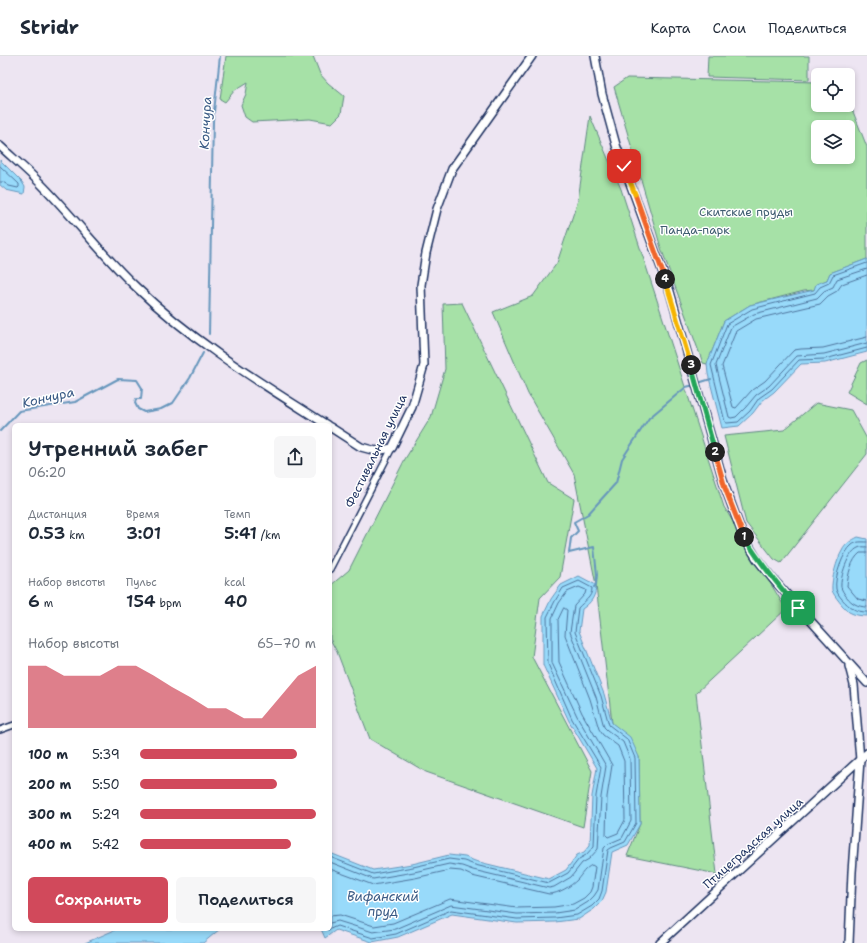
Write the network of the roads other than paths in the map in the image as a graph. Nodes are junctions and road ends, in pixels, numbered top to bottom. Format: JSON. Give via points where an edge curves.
{"nodes":[{"id":1,"x":532,"y":56,"type":"edge"},
{"id":2,"x":595,"y":56,"type":"edge"},
{"id":3,"x":0,"y":146,"type":"edge"},
{"id":4,"x":324,"y":423,"type":"edge"},
{"id":5,"x":332,"y":428,"type":"edge"},
{"id":6,"x":392,"y":448,"type":"junction"},
{"id":7,"x":332,"y":565,"type":"edge"},
{"id":8,"x":849,"y":664,"type":"junction"},
{"id":9,"x":867,"y":683,"type":"edge"},
{"id":10,"x":12,"y":726,"type":"edge"},
{"id":11,"x":0,"y":730,"type":"edge"},
{"id":12,"x":867,"y":753,"type":"edge"},
{"id":13,"x":860,"y":760,"type":"junction"},
{"id":14,"x":660,"y":943,"type":"edge"},
{"id":15,"x":849,"y":943,"type":"edge"}],
"edges":[{"from":1,"to":6,"type":"main road","name":"Фестивальная улица","via":[[452,169],[437,209],[421,286],[424,365],[412,407]]},
{"from":2,"to":8,"type":"main road","via":[[602,94],[616,144],[670,292],[725,488],[743,536],[772,578]]},
{"from":3,"to":4,"type":"main road","via":[[40,183],[136,287],[171,318],[190,334]]},
{"from":5,"to":6,"type":"main road","via":[[361,447],[376,451]]},
{"from":6,"to":7,"type":"street","name":"Фестивальная улица"},
{"from":8,"to":9,"type":"main road"},
{"from":8,"to":13,"type":"main road","via":[[854,685]]},
{"from":10,"to":11,"type":"street"},
{"from":12,"to":13,"type":"main road","name":"Птицеградская улица"},
{"from":13,"to":14,"type":"main road","name":"Птицеградская улица"},
{"from":13,"to":15,"type":"main road"}]}
